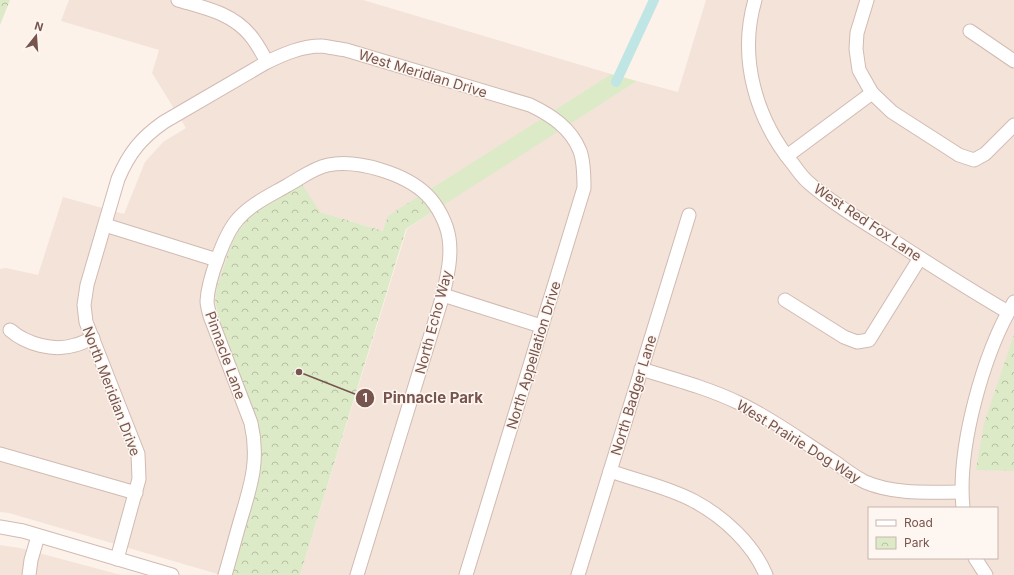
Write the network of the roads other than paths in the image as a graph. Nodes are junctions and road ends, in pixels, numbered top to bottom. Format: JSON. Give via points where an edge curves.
{"nodes":[{"id":1,"x":178,"y":0,"type":"edge"},
{"id":2,"x":755,"y":0,"type":"edge"},
{"id":3,"x":867,"y":0,"type":"edge"},
{"id":4,"x":970,"y":31,"type":"dead end"},
{"id":5,"x":1014,"y":61,"type":"edge"},
{"id":6,"x":267,"y":62,"type":"junction"},
{"id":7,"x":872,"y":93,"type":"junction"},
{"id":8,"x":1014,"y":125,"type":"edge"},
{"id":9,"x":571,"y":135,"type":"joint"},
{"id":10,"x":787,"y":156,"type":"junction"},
{"id":11,"x":436,"y":207,"type":"joint"},
{"id":12,"x":690,"y":215,"type":"dead end"},
{"id":13,"x":105,"y":225,"type":"junction"},
{"id":14,"x":920,"y":258,"type":"junction"},
{"id":15,"x":217,"y":260,"type":"junction"},
{"id":16,"x":443,"y":295,"type":"junction"},
{"id":17,"x":785,"y":300,"type":"dead end"},
{"id":18,"x":1011,"y":307,"type":"edge"},
{"id":19,"x":541,"y":326,"type":"junction"},
{"id":20,"x":10,"y":330,"type":"dead end"},
{"id":21,"x":93,"y":338,"type":"junction"},
{"id":22,"x":642,"y":368,"type":"junction"},
{"id":23,"x":0,"y":454,"type":"edge"},
{"id":24,"x":610,"y":472,"type":"junction"},
{"id":25,"x":961,"y":492,"type":"junction"},
{"id":26,"x":136,"y":493,"type":"junction"},
{"id":27,"x":963,"y":507,"type":"edge"},
{"id":28,"x":0,"y":527,"type":"edge"},
{"id":29,"x":38,"y":536,"type":"junction"},
{"id":30,"x":117,"y":559,"type":"junction"},
{"id":31,"x":976,"y":559,"type":"edge"},
{"id":32,"x":761,"y":573,"type":"edge"},
{"id":33,"x":29,"y":575,"type":"edge"},
{"id":34,"x":172,"y":575,"type":"edge"},
{"id":35,"x":225,"y":575,"type":"edge"},
{"id":36,"x":357,"y":575,"type":"edge"},
{"id":37,"x":466,"y":575,"type":"edge"},
{"id":38,"x":578,"y":575,"type":"edge"},
{"id":39,"x":986,"y":575,"type":"edge"}],
"edges":[{"from":1,"to":6,"type":"street","via":[[232,19],[251,36]]},
{"from":2,"to":10,"type":"street","name":"West Red Fox Lane","via":[[748,39],[748,60],[757,103],[770,131]]},
{"from":3,"to":7,"type":"street","via":[[857,33],[856,49],[859,70]]},
{"from":4,"to":5,"type":"street"},
{"from":6,"to":9,"type":"street","name":"West Meridian Drive","via":[[283,54],[307,48],[322,46],[346,50],[530,105],[558,121]]},
{"from":6,"to":13,"type":"street","name":"North Meridian Drive","via":[[164,122],[137,145],[121,172]]},
{"from":7,"to":8,"type":"street","via":[[904,120],[960,155],[974,160],[985,154]]},
{"from":7,"to":10,"type":"street"},
{"from":9,"to":19,"type":"street","name":"North Appellation Drive","via":[[580,151],[584,188]]},
{"from":10,"to":14,"type":"street","name":"West Red Fox Lane","via":[[808,182]]},
{"from":11,"to":15,"type":"street","name":"Pinnacle Lane","via":[[427,195],[399,177],[358,164],[328,165],[314,170],[246,212],[230,229]]},
{"from":11,"to":16,"type":"street","name":"North Echo Way","via":[[449,238],[450,255]]},
{"from":12,"to":22,"type":"street","name":"North Badger Lane"},
{"from":13,"to":15,"type":"street"},
{"from":13,"to":21,"type":"street","name":"North Meridian Drive","via":[[84,305],[86,322]]},
{"from":14,"to":17,"type":"street","via":[[869,340],[857,342],[844,337]]},
{"from":14,"to":18,"type":"street","name":"West Red Fox Lane"},
{"from":15,"to":35,"type":"street","name":"Pinnacle Lane","via":[[207,301],[210,316],[255,437],[254,471]]},
{"from":16,"to":19,"type":"street"},
{"from":16,"to":36,"type":"street","name":"North Echo Way"},
{"from":18,"to":25,"type":"street","via":[[983,373],[970,421]]},
{"from":19,"to":37,"type":"street","name":"North Appellation Drive"},
{"from":20,"to":21,"type":"street","via":[[24,340],[60,348],[75,346]]},
{"from":21,"to":26,"type":"street","name":"North Meridian Drive","via":[[138,454],[139,479]]},
{"from":22,"to":24,"type":"street","name":"North Badger Lane"},
{"from":22,"to":25,"type":"street","name":"West Prairie Dog Way","via":[[739,403],[865,482],[906,492]]},
{"from":23,"to":26,"type":"street"},
{"from":24,"to":32,"type":"street","via":[[673,492],[694,501],[715,515],[739,535],[753,552]]},
{"from":24,"to":38,"type":"street","name":"North Badger Lane"},
{"from":25,"to":27,"type":"street"},
{"from":26,"to":30,"type":"street","name":"North Meridian Drive"},
{"from":28,"to":29,"type":"street"},
{"from":29,"to":30,"type":"street"},
{"from":29,"to":33,"type":"street"},
{"from":30,"to":34,"type":"street"},
{"from":31,"to":39,"type":"street"}]}
